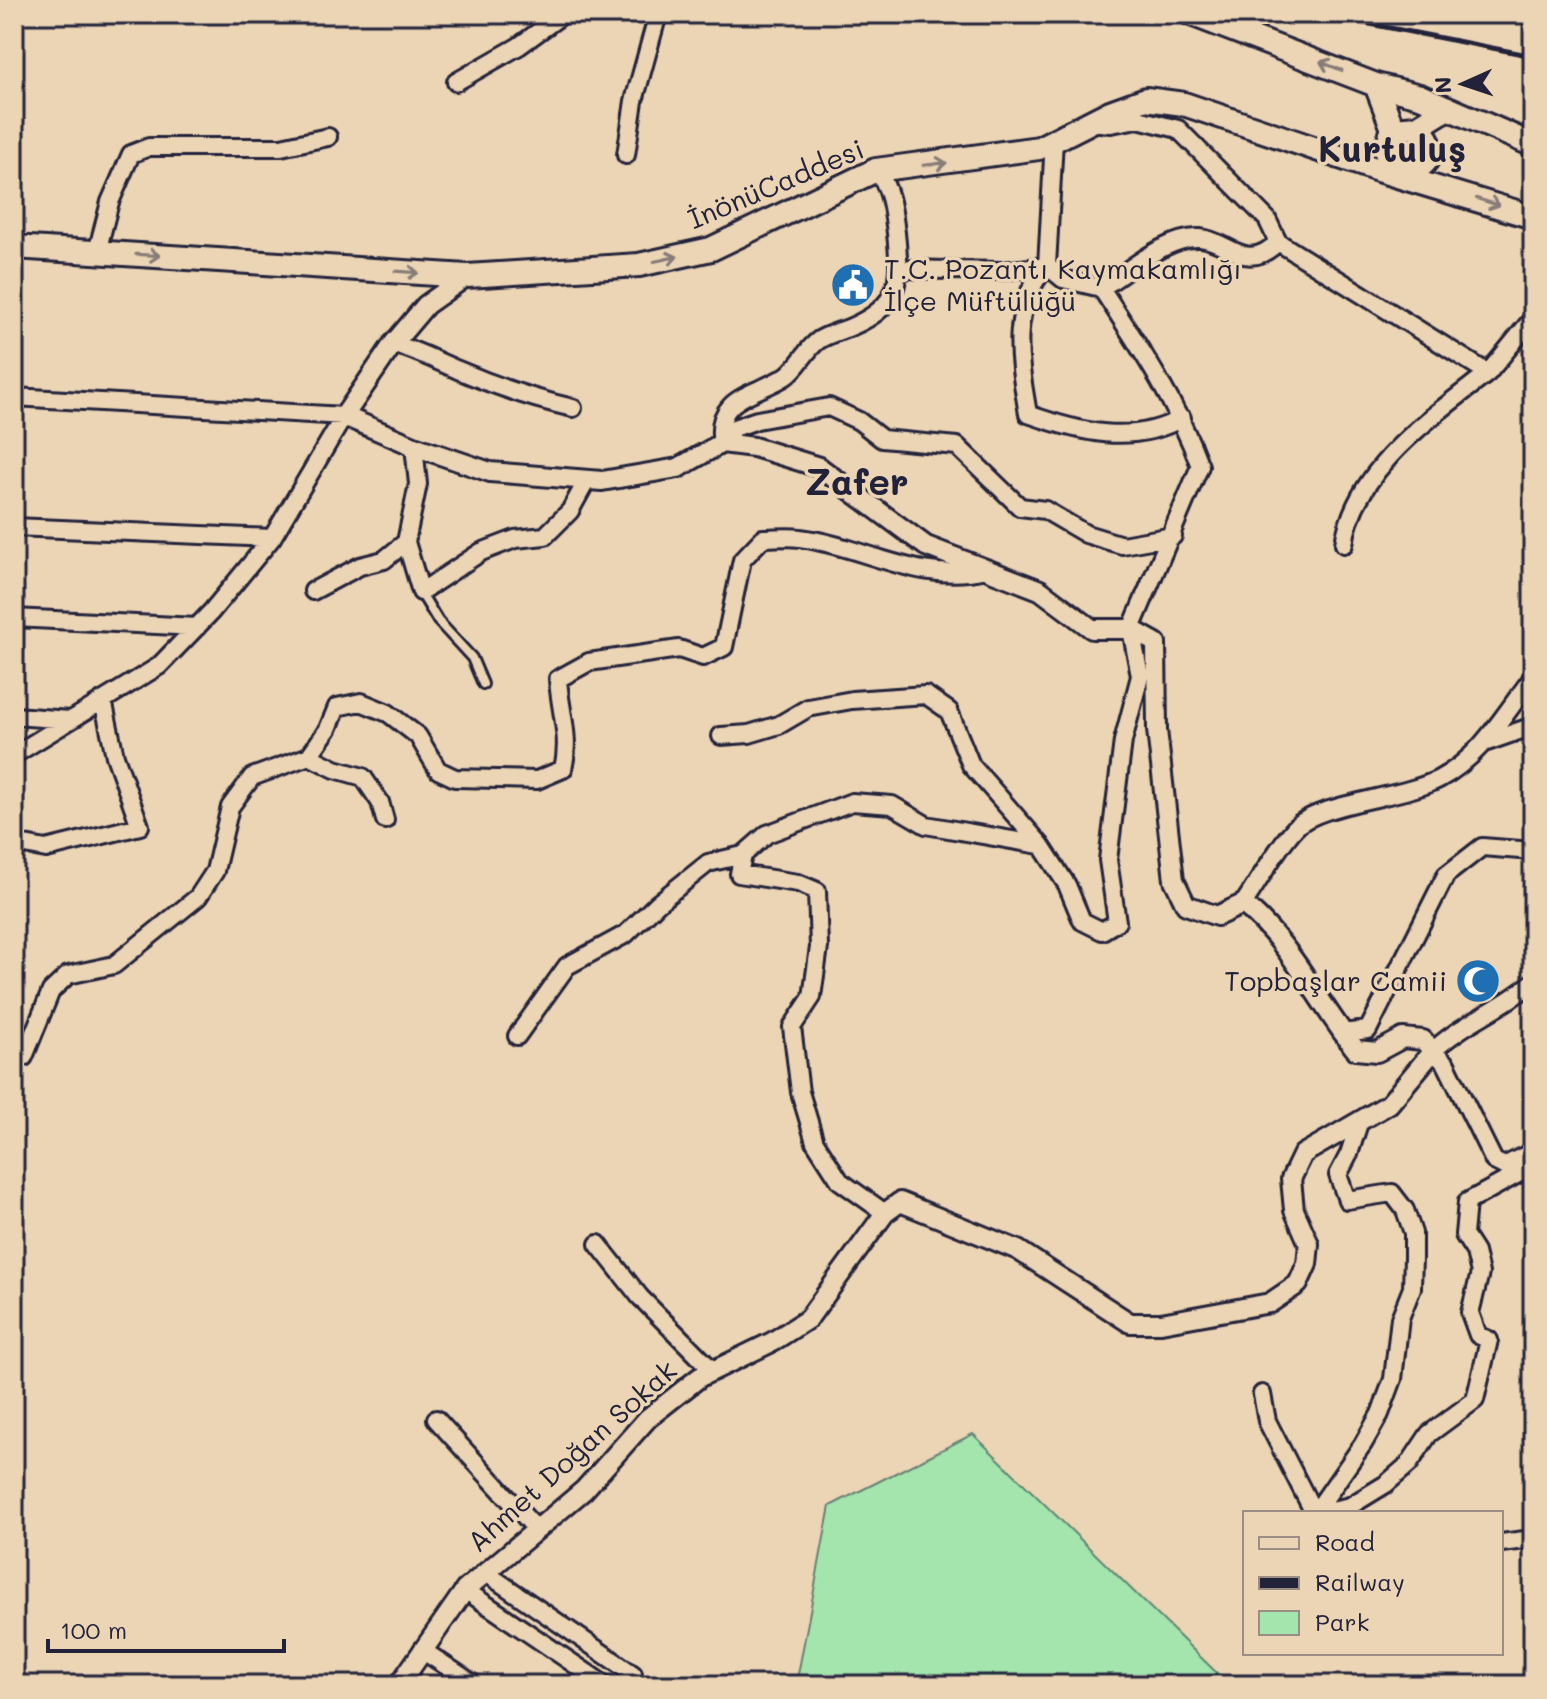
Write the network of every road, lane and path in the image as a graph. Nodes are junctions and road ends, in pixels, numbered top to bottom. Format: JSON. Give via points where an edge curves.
{"nodes":[{"id":1,"x":563,"y":14,"type":"edge"},
{"id":2,"x":658,"y":14,"type":"edge"},
{"id":3,"x":1191,"y":14,"type":"edge"},
{"id":4,"x":456,"y":82,"type":"dead end"},
{"id":5,"x":1376,"y":85,"type":"junction"},
{"id":6,"x":1448,"y":108,"type":"junction"},
{"id":7,"x":1090,"y":122,"type":"junction"},
{"id":8,"x":1417,"y":127,"type":"junction"},
{"id":9,"x":328,"y":137,"type":"dead end"},
{"id":10,"x":1054,"y":140,"type":"junction"},
{"id":11,"x":1389,"y":140,"type":"junction"},
{"id":12,"x":1533,"y":145,"type":"edge"},
{"id":13,"x":626,"y":155,"type":"dead end"},
{"id":14,"x":1352,"y":159,"type":"junction"},
{"id":15,"x":1422,"y":166,"type":"junction"},
{"id":16,"x":876,"y":170,"type":"junction"},
{"id":17,"x":1442,"y":188,"type":"junction"},
{"id":18,"x":1533,"y":217,"type":"edge"},
{"id":19,"x":1278,"y":242,"type":"junction"},
{"id":20,"x":14,"y":247,"type":"edge"},
{"id":21,"x":97,"y":252,"type":"junction"},
{"id":22,"x":1047,"y":266,"type":"junction"},
{"id":23,"x":899,"y":269,"type":"junction"},
{"id":24,"x":467,"y":276,"type":"junction"},
{"id":25,"x":1101,"y":288,"type":"junction"},
{"id":26,"x":1533,"y":318,"type":"edge"},
{"id":27,"x":393,"y":344,"type":"junction"},
{"id":28,"x":1488,"y":373,"type":"junction"},
{"id":29,"x":14,"y":397,"type":"edge"},
{"id":30,"x":573,"y":408,"type":"dead end"},
{"id":31,"x":344,"y":416,"type":"junction"},
{"id":32,"x":1182,"y":418,"type":"junction"},
{"id":33,"x":722,"y":443,"type":"junction"},
{"id":34,"x":414,"y":446,"type":"junction"},
{"id":35,"x":587,"y":480,"type":"junction"},
{"id":36,"x":14,"y":527,"type":"edge"},
{"id":37,"x":1173,"y":536,"type":"junction"},
{"id":38,"x":272,"y":538,"type":"junction"},
{"id":39,"x":406,"y":542,"type":"junction"},
{"id":40,"x":1344,"y":544,"type":"dead end"},
{"id":41,"x":986,"y":569,"type":"junction"},
{"id":42,"x":313,"y":591,"type":"dead end"},
{"id":43,"x":421,"y":592,"type":"junction"},
{"id":44,"x":14,"y":618,"type":"edge"},
{"id":45,"x":197,"y":627,"type":"junction"},
{"id":46,"x":1131,"y":629,"type":"junction"},
{"id":47,"x":1533,"y":677,"type":"edge"},
{"id":48,"x":483,"y":684,"type":"dead end"},
{"id":49,"x":103,"y":700,"type":"junction"},
{"id":50,"x":14,"y":716,"type":"edge"},
{"id":51,"x":70,"y":720,"type":"junction"},
{"id":52,"x":1533,"y":726,"type":"edge"},
{"id":53,"x":721,"y":736,"type":"dead end"},
{"id":54,"x":1487,"y":742,"type":"junction"},
{"id":55,"x":14,"y":755,"type":"edge"},
{"id":56,"x":309,"y":756,"type":"junction"},
{"id":57,"x":385,"y":820,"type":"dead end"},
{"id":58,"x":14,"y":843,"type":"edge"},
{"id":59,"x":1041,"y":845,"type":"junction"},
{"id":60,"x":1533,"y":851,"type":"edge"},
{"id":61,"x":743,"y":855,"type":"junction"},
{"id":62,"x":1243,"y":904,"type":"junction"},
{"id":63,"x":1533,"y":982,"type":"edge"},
{"id":64,"x":1342,"y":1033,"type":"junction"},
{"id":65,"x":517,"y":1036,"type":"dead end"},
{"id":66,"x":1433,"y":1051,"type":"junction"},
{"id":67,"x":14,"y":1060,"type":"edge"},
{"id":68,"x":1360,"y":1120,"type":"junction"},
{"id":69,"x":1531,"y":1152,"type":"edge"},
{"id":70,"x":885,"y":1213,"type":"junction"},
{"id":71,"x":598,"y":1244,"type":"dead end"},
{"id":72,"x":713,"y":1371,"type":"junction"},
{"id":73,"x":1262,"y":1394,"type":"dead end"},
{"id":74,"x":436,"y":1419,"type":"dead end"},
{"id":75,"x":1315,"y":1511,"type":"edge"},
{"id":76,"x":1317,"y":1511,"type":"edge"},
{"id":77,"x":1326,"y":1511,"type":"edge"},
{"id":78,"x":537,"y":1530,"type":"junction"},
{"id":79,"x":1533,"y":1539,"type":"edge"},
{"id":80,"x":1503,"y":1543,"type":"edge"},
{"id":81,"x":486,"y":1573,"type":"junction"},
{"id":82,"x":465,"y":1590,"type":"junction"},
{"id":83,"x":422,"y":1650,"type":"junction"},
{"id":84,"x":633,"y":1674,"type":"dead end"},
{"id":85,"x":399,"y":1685,"type":"edge"},
{"id":86,"x":475,"y":1685,"type":"edge"},
{"id":87,"x":605,"y":1685,"type":"edge"}],
"edges":[{"from":1,"to":4,"type":"street"},
{"from":2,"to":13,"type":"street","via":[[634,101]]},
{"from":5,"to":3,"type":"main road","one_way":true},
{"from":5,"to":6,"type":"main road"},
{"from":5,"to":11,"type":"main road"},
{"from":6,"to":8,"type":"main road"},
{"from":6,"to":12,"type":"main road"},
{"from":7,"to":10,"type":"main road","name":"İnönüCaddesi"},
{"from":7,"to":14,"type":"main road","name":"İnönüCaddesi","via":[[1146,99],[1184,104]]},
{"from":7,"to":19,"type":"street","via":[[1138,119],[1178,129],[1267,219]]},
{"from":8,"to":11,"type":"main road","via":[[1405,125]]},
{"from":8,"to":15,"type":"main road","via":[[1431,145]]},
{"from":9,"to":21,"type":"street","via":[[281,147],[149,147],[131,154],[110,202]]},
{"from":16,"to":10,"type":"main road","name":"İnönüCaddesi","one_way":true,"via":[[980,159],[1039,148]]},
{"from":10,"to":22,"type":"street"},
{"from":11,"to":14,"type":"main road"},
{"from":11,"to":15,"type":"main road","via":[[1390,162],[1399,169]]},
{"from":14,"to":17,"type":"main road","name":"İnönüCaddesi"},
{"from":15,"to":17,"type":"main road"},
{"from":16,"to":23,"type":"street","via":[[893,203]]},
{"from":24,"to":16,"type":"main road","name":"İnönüCaddesi","one_way":true,"via":[[639,265],[711,249]]},
{"from":17,"to":18,"type":"main road","name":"İnönüCaddesi","one_way":true},
{"from":19,"to":25,"type":"street","via":[[1267,253],[1242,257],[1200,238],[1171,245]]},
{"from":19,"to":28,"type":"street"},
{"from":20,"to":21,"type":"main road","name":"İnönüCaddesi"},
{"from":21,"to":24,"type":"main road","name":"İnönüCaddesi","one_way":true},
{"from":22,"to":23,"type":"street","via":[[1002,271]]},
{"from":22,"to":25,"type":"street","via":[[1063,279]]},
{"from":22,"to":32,"type":"street","via":[[1020,314],[1028,414],[1111,436],[1163,429]]},
{"from":23,"to":33,"type":"street","via":[[895,292],[885,307],[819,340],[787,375],[746,393],[726,411],[719,428]]},
{"from":24,"to":27,"type":"street","via":[[426,305]]},
{"from":25,"to":32,"type":"street"},
{"from":26,"to":28,"type":"street"},
{"from":27,"to":30,"type":"street","via":[[535,399]]},
{"from":27,"to":31,"type":"street"},
{"from":28,"to":40,"type":"street","via":[[1408,441],[1361,491]]},
{"from":29,"to":31,"type":"street"},
{"from":31,"to":34,"type":"street"},
{"from":31,"to":38,"type":"street"},
{"from":32,"to":37,"type":"street","via":[[1200,466]]},
{"from":33,"to":35,"type":"street","via":[[678,468]]},
{"from":33,"to":37,"type":"street","via":[[734,428],[757,420],[829,407],[882,439],[957,446],[1020,507],[1045,510],[1086,534],[1122,545]]},
{"from":33,"to":41,"type":"street","via":[[819,467],[926,546]]},
{"from":34,"to":35,"type":"street","via":[[490,472]]},
{"from":34,"to":39,"type":"street","via":[[418,484]]},
{"from":35,"to":43,"type":"street","via":[[570,511],[545,536],[515,539],[481,552]]},
{"from":36,"to":38,"type":"street"},
{"from":37,"to":46,"type":"street"},
{"from":38,"to":45,"type":"street"},
{"from":39,"to":42,"type":"street","via":[[384,560],[360,566]]},
{"from":39,"to":43,"type":"street"},
{"from":41,"to":46,"type":"street","via":[[1040,590],[1092,629]]},
{"from":41,"to":56,"type":"street","via":[[961,575],[918,571],[800,538],[763,538],[742,560],[724,647],[703,657],[679,649],[589,662],[558,679],[569,745],[563,769],[537,780],[455,778],[438,770],[418,736],[388,713],[361,702],[337,707]]},
{"from":43,"to":48,"type":"lane","via":[[438,621],[472,658]]},
{"from":44,"to":45,"type":"street"},
{"from":45,"to":49,"type":"street","via":[[159,666]]},
{"from":46,"to":59,"type":"street","via":[[1140,676],[1123,741],[1108,860],[1117,922],[1102,931],[1082,921]]},
{"from":46,"to":62,"type":"street","via":[[1156,643],[1157,730],[1174,880],[1186,905],[1217,916]]},
{"from":47,"to":54,"type":"street"},
{"from":49,"to":51,"type":"street"},
{"from":49,"to":58,"type":"street","via":[[115,756],[140,826],[46,849]]},
{"from":50,"to":51,"type":"street"},
{"from":51,"to":55,"type":"street"},
{"from":52,"to":54,"type":"street"},
{"from":53,"to":59,"type":"street","via":[[749,734],[823,705],[926,695],[949,711],[971,765]]},
{"from":54,"to":62,"type":"street","via":[[1439,779],[1296,826]]},
{"from":56,"to":57,"type":"street","via":[[363,777]]},
{"from":56,"to":67,"type":"street","via":[[252,777],[230,807],[215,871],[198,897],[114,965],[68,975],[51,991],[24,1057]]},
{"from":59,"to":61,"type":"street","via":[[926,825],[892,805],[852,802],[767,834]]},
{"from":60,"to":64,"type":"street","via":[[1482,847],[1446,875],[1368,1030]]},
{"from":61,"to":65,"type":"street","via":[[708,863],[626,934],[567,966]]},
{"from":61,"to":70,"type":"street","via":[[739,874],[817,891],[819,947],[812,997],[792,1027],[800,1092],[815,1142],[840,1181]]},
{"from":62,"to":64,"type":"street","via":[[1265,922]]},
{"from":63,"to":66,"type":"street"},
{"from":64,"to":66,"type":"street","via":[[1356,1050],[1377,1052],[1403,1038],[1423,1040]]},
{"from":66,"to":68,"type":"street","via":[[1389,1104]]},
{"from":66,"to":69,"type":"street","via":[[1446,1064],[1494,1161],[1504,1166]]},
{"from":68,"to":70,"type":"street","via":[[1303,1154],[1291,1179],[1294,1210],[1309,1244],[1298,1284],[1270,1303],[1238,1312],[1130,1323],[1018,1250],[900,1202]]},
{"from":68,"to":76,"type":"street","via":[[1338,1175],[1347,1200],[1392,1193],[1405,1210],[1413,1233],[1412,1288],[1400,1318],[1393,1379],[1380,1414]]},
{"from":69,"to":77,"type":"street","via":[[1518,1174],[1467,1202],[1464,1235],[1480,1273],[1470,1313],[1478,1335],[1489,1340],[1475,1400],[1429,1434],[1409,1464],[1386,1484],[1350,1506]]},
{"from":70,"to":72,"type":"street","name":"Ahmet Doğan Sokak","via":[[808,1319]]},
{"from":71,"to":72,"type":"street","via":[[640,1297]]},
{"from":72,"to":78,"type":"street","name":"Ahmet Doğan Sokak","via":[[648,1418],[584,1490]]},
{"from":73,"to":75,"type":"street","via":[[1267,1421]]},
{"from":74,"to":78,"type":"street"},
{"from":78,"to":81,"type":"street","name":"Ahmet Doğan Sokak"},
{"from":79,"to":80,"type":"street"},
{"from":81,"to":82,"type":"street","name":"Ahmet Doğan Sokak"},
{"from":81,"to":84,"type":"street"},
{"from":82,"to":83,"type":"street","name":"Ahmet Doğan Sokak"},
{"from":82,"to":87,"type":"street"},
{"from":83,"to":85,"type":"street","name":"Ahmet Doğan Sokak"},
{"from":83,"to":86,"type":"street"}]}
